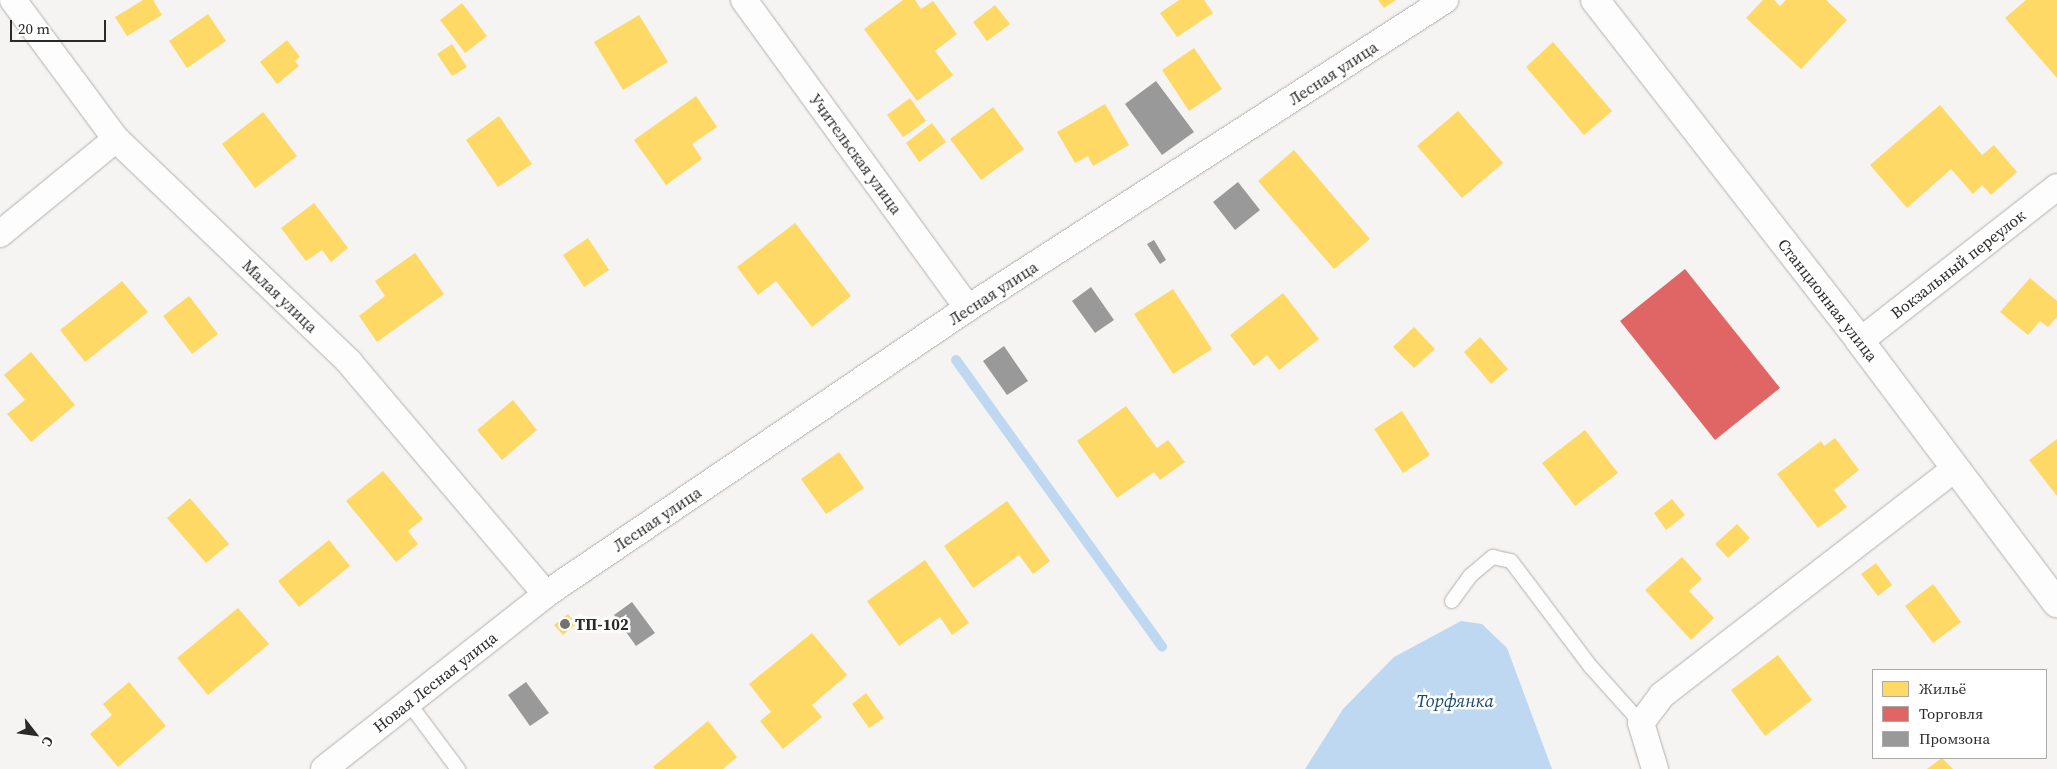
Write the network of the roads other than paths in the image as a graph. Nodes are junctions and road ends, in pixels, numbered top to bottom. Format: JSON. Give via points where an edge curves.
{"nodes":[{"id":1,"x":13,"y":0,"type":"edge"},
{"id":2,"x":744,"y":0,"type":"edge"},
{"id":3,"x":1445,"y":0,"type":"edge"},
{"id":4,"x":1595,"y":0,"type":"edge"},
{"id":5,"x":116,"y":139,"type":"junction"},
{"id":6,"x":2056,"y":189,"type":"edge"},
{"id":7,"x":0,"y":234,"type":"edge"},
{"id":8,"x":968,"y":308,"type":"junction"},
{"id":9,"x":1860,"y":341,"type":"junction"},
{"id":10,"x":1956,"y":468,"type":"junction"},
{"id":11,"x":546,"y":594,"type":"junction"},
{"id":12,"x":1452,"y":602,"type":"dead end"},
{"id":13,"x":2057,"y":604,"type":"edge"},
{"id":14,"x":408,"y":702,"type":"junction"},
{"id":15,"x":1641,"y":723,"type":"junction"},
{"id":16,"x":324,"y":769,"type":"edge"},
{"id":17,"x":458,"y":769,"type":"edge"},
{"id":18,"x":1655,"y":769,"type":"edge"}],
"edges":[{"from":1,"to":5,"type":"street","name":"Малая улица"},
{"from":2,"to":8,"type":"street","name":"Учительская улица"},
{"from":3,"to":8,"type":"street","name":"Лесная улица"},
{"from":4,"to":9,"type":"main road","name":"Станционная улица"},
{"from":5,"to":7,"type":"street"},
{"from":5,"to":11,"type":"street","name":"Малая улица","via":[[349,362]]},
{"from":6,"to":9,"type":"street","name":"Вокзальный переулок"},
{"from":8,"to":11,"type":"street","name":"Лесная улица"},
{"from":9,"to":10,"type":"main road","name":"Станционная улица"},
{"from":10,"to":13,"type":"main road","name":"Станционная улица"},
{"from":10,"to":15,"type":"street","via":[[1662,695]]},
{"from":11,"to":14,"type":"street","name":"Новая Лесная улица"},
{"from":12,"to":15,"type":"lane","via":[[1470,576],[1493,557],[1511,561],[1591,667]]},
{"from":14,"to":16,"type":"street","name":"Новая Лесная улица"},
{"from":14,"to":17,"type":"lane"},
{"from":15,"to":18,"type":"street"}]}
